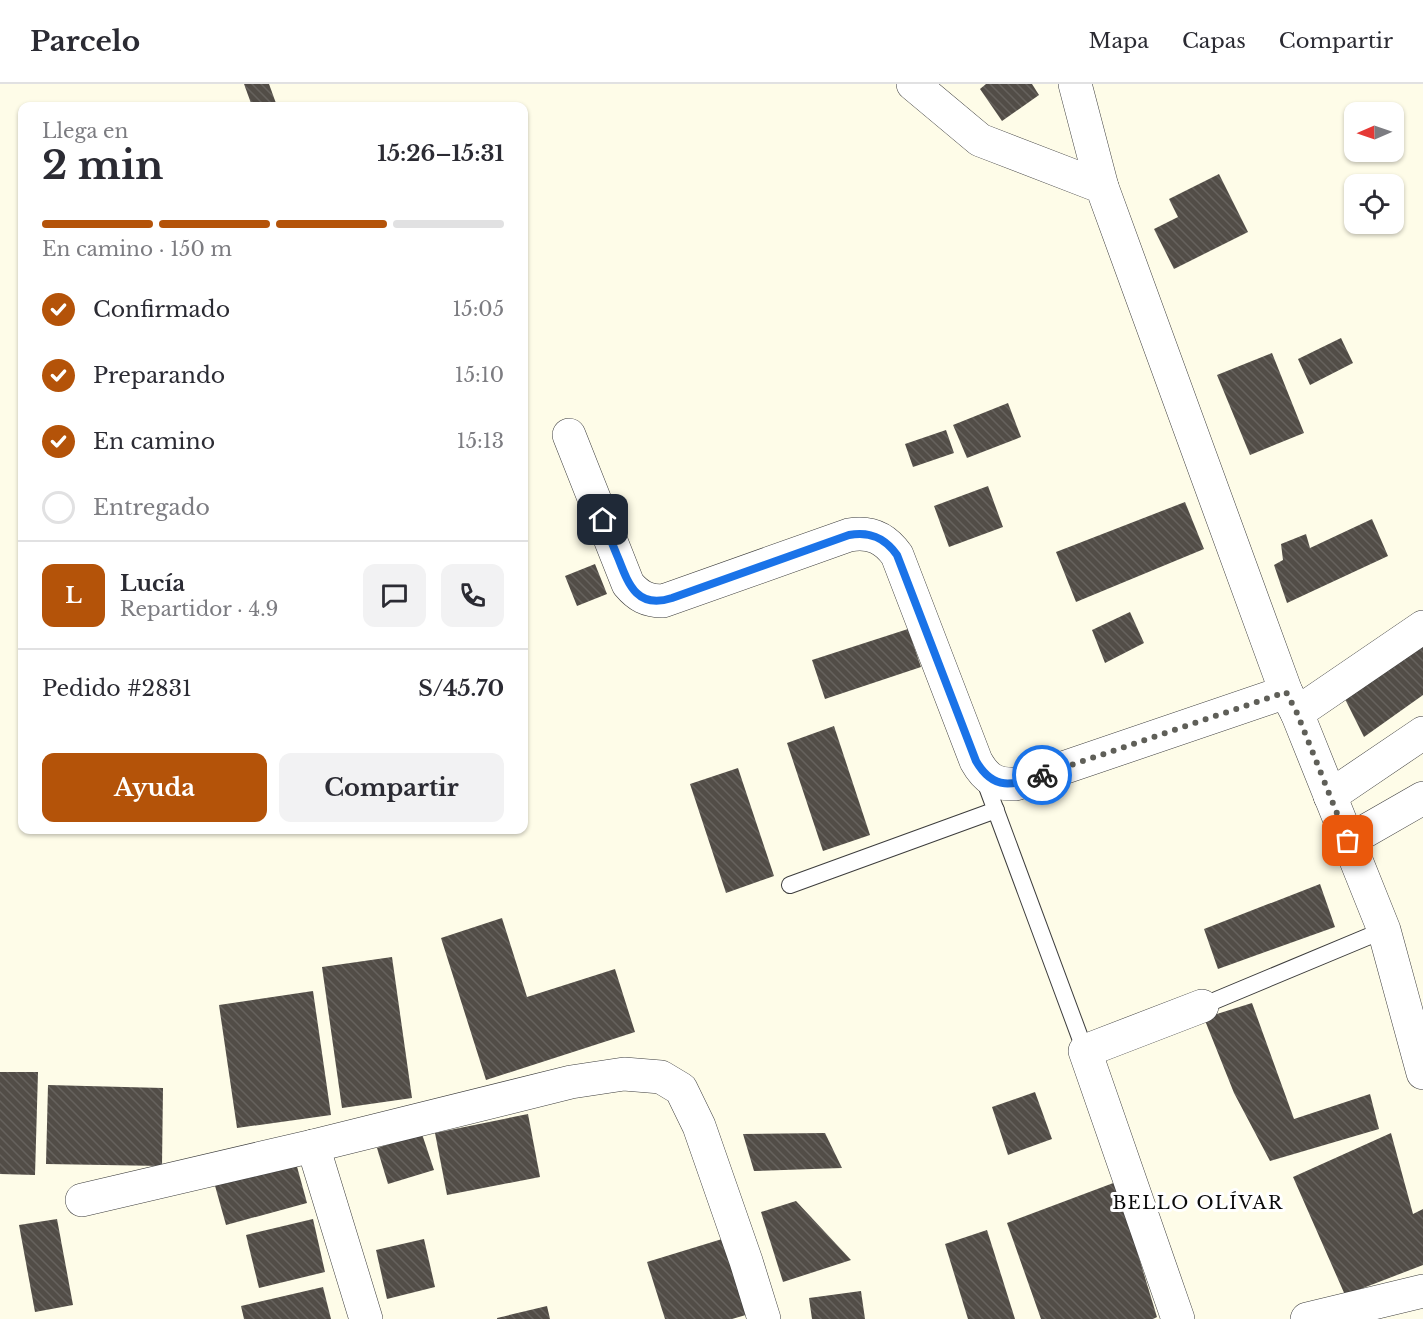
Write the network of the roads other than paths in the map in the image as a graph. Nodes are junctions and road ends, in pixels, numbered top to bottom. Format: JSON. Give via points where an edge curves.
{"nodes":[{"id":1,"x":913,"y":84,"type":"edge"},
{"id":2,"x":1075,"y":84,"type":"edge"},
{"id":3,"x":1102,"y":187,"type":"junction"},
{"id":4,"x":569,"y":435,"type":"dead end"},
{"id":5,"x":1423,"y":627,"type":"edge"},
{"id":6,"x":1291,"y":702,"type":"junction"},
{"id":7,"x":1423,"y":733,"type":"edge"},
{"id":8,"x":981,"y":770,"type":"junction"},
{"id":9,"x":1330,"y":796,"type":"junction"},
{"id":10,"x":1423,"y":798,"type":"edge"},
{"id":11,"x":996,"y":810,"type":"junction"},
{"id":12,"x":1348,"y":841,"type":"junction"},
{"id":13,"x":790,"y":885,"type":"dead end"},
{"id":14,"x":1384,"y":930,"type":"junction"},
{"id":15,"x":1202,"y":1006,"type":"joint"},
{"id":16,"x":1085,"y":1051,"type":"junction"},
{"id":17,"x":1423,"y":1073,"type":"edge"},
{"id":18,"x":313,"y":1146,"type":"junction"},
{"id":19,"x":82,"y":1200,"type":"dead end"},
{"id":20,"x":1423,"y":1291,"type":"edge"},
{"id":21,"x":366,"y":1319,"type":"edge"},
{"id":22,"x":764,"y":1319,"type":"edge"},
{"id":23,"x":1178,"y":1319,"type":"edge"},
{"id":24,"x":1307,"y":1319,"type":"edge"}],
"edges":[{"from":1,"to":3,"type":"street","via":[[980,140]]},
{"from":2,"to":3,"type":"street"},
{"from":3,"to":6,"type":"street"},
{"from":4,"to":8,"type":"street","via":[[628,584],[646,599],[663,601],[849,535],[868,534],[885,541],[897,555]]},
{"from":5,"to":6,"type":"street"},
{"from":6,"to":8,"type":"street","via":[[1016,784],[996,782]]},
{"from":6,"to":9,"type":"street"},
{"from":7,"to":9,"type":"street"},
{"from":8,"to":11,"type":"lane"},
{"from":9,"to":12,"type":"street"},
{"from":10,"to":12,"type":"street"},
{"from":11,"to":13,"type":"lane"},
{"from":11,"to":16,"type":"lane"},
{"from":12,"to":14,"type":"street"},
{"from":14,"to":15,"type":"lane"},
{"from":14,"to":17,"type":"street"},
{"from":15,"to":16,"type":"street"},
{"from":16,"to":23,"type":"street"},
{"from":18,"to":19,"type":"street"},
{"from":18,"to":21,"type":"street"},
{"from":18,"to":22,"type":"street","via":[[571,1082],[624,1074],[661,1077],[681,1089],[699,1125]]},
{"from":20,"to":24,"type":"street"}]}
